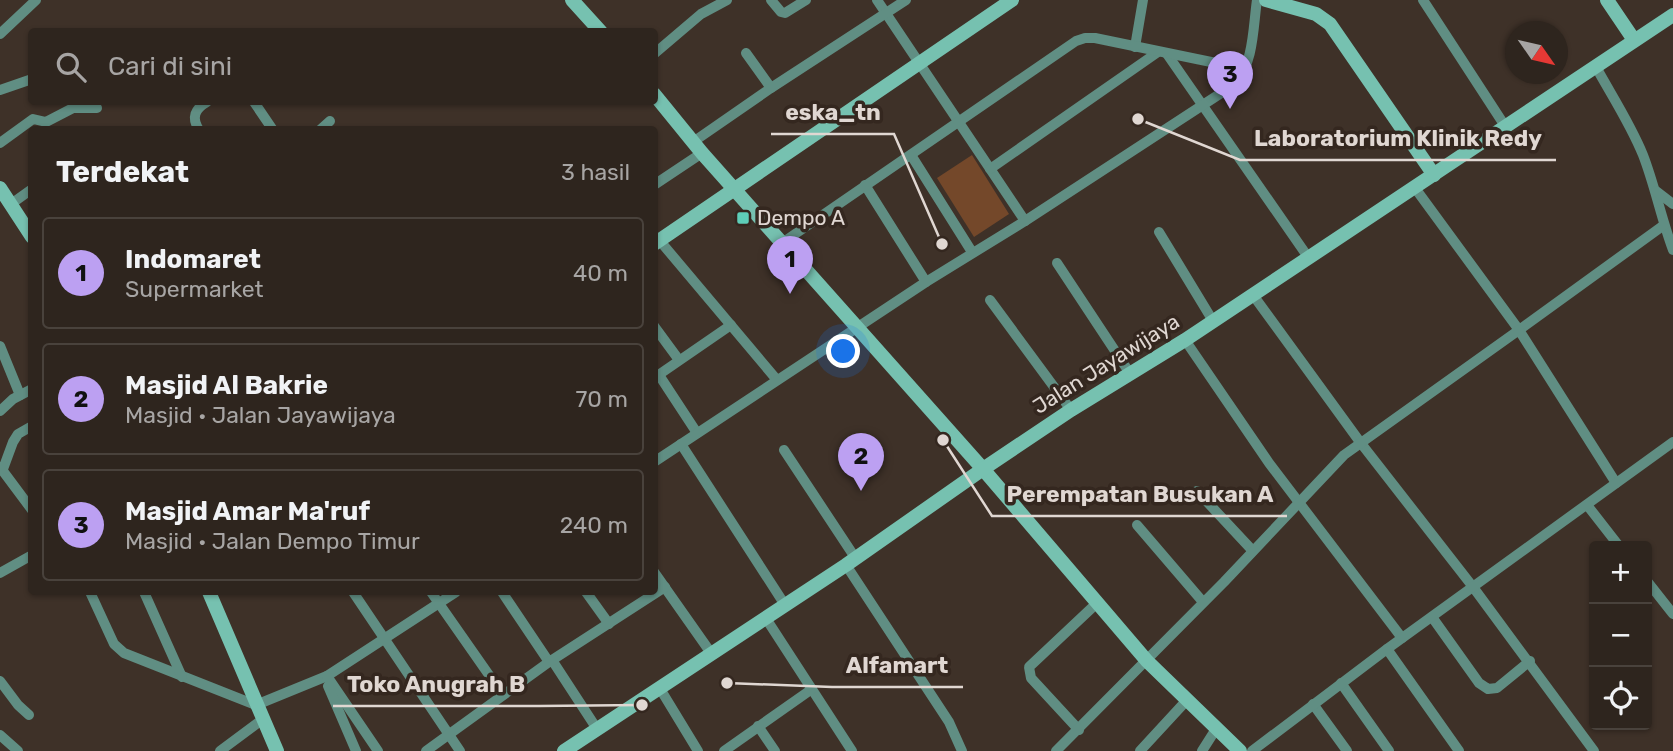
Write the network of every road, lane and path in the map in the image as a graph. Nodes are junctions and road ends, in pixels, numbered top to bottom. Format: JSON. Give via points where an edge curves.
{"nodes":[{"id":1,"x":36,"y":0,"type":"edge"},
{"id":2,"x":572,"y":0,"type":"edge"},
{"id":3,"x":727,"y":0,"type":"edge"},
{"id":4,"x":771,"y":0,"type":"edge"},
{"id":5,"x":806,"y":0,"type":"edge"},
{"id":6,"x":877,"y":0,"type":"edge"},
{"id":7,"x":906,"y":0,"type":"edge"},
{"id":8,"x":1012,"y":0,"type":"edge"},
{"id":9,"x":1143,"y":0,"type":"edge"},
{"id":10,"x":1257,"y":0,"type":"edge"},
{"id":11,"x":1266,"y":0,"type":"edge"},
{"id":12,"x":1423,"y":0,"type":"edge"},
{"id":13,"x":1607,"y":0,"type":"edge"},
{"id":14,"x":886,"y":13,"type":"junction"},
{"id":15,"x":1672,"y":18,"type":"edge"},
{"id":16,"x":597,"y":28,"type":"edge"},
{"id":17,"x":0,"y":34,"type":"edge"},
{"id":18,"x":1634,"y":40,"type":"junction"},
{"id":19,"x":1135,"y":47,"type":"junction"},
{"id":20,"x":658,"y":51,"type":"edge"},
{"id":21,"x":746,"y":53,"type":"dead end"},
{"id":22,"x":1162,"y":53,"type":"junction"},
{"id":23,"x":919,"y":65,"type":"junction"},
{"id":24,"x":1597,"y":67,"type":"junction"},
{"id":25,"x":1245,"y":69,"type":"junction"},
{"id":26,"x":28,"y":80,"type":"edge"},
{"id":27,"x":771,"y":88,"type":"junction"},
{"id":28,"x":0,"y":90,"type":"edge"},
{"id":29,"x":658,"y":99,"type":"edge"},
{"id":30,"x":1202,"y":104,"type":"junction"},
{"id":31,"x":204,"y":105,"type":"edge"},
{"id":32,"x":256,"y":105,"type":"edge"},
{"id":33,"x":97,"y":108,"type":"dead end"},
{"id":34,"x":53,"y":118,"type":"junction"},
{"id":35,"x":330,"y":121,"type":"dead end"},
{"id":36,"x":958,"y":122,"type":"junction"},
{"id":37,"x":57,"y":126,"type":"edge"},
{"id":38,"x":197,"y":126,"type":"edge"},
{"id":39,"x":270,"y":126,"type":"edge"},
{"id":40,"x":324,"y":126,"type":"edge"},
{"id":41,"x":1505,"y":126,"type":"junction"},
{"id":42,"x":0,"y":143,"type":"edge"},
{"id":43,"x":698,"y":147,"type":"junction"},
{"id":44,"x":911,"y":155,"type":"junction"},
{"id":45,"x":990,"y":169,"type":"junction"},
{"id":46,"x":1434,"y":175,"type":"junction"},
{"id":47,"x":658,"y":182,"type":"edge"},
{"id":48,"x":865,"y":185,"type":"junction"},
{"id":49,"x":0,"y":188,"type":"edge"},
{"id":50,"x":733,"y":188,"type":"junction"},
{"id":51,"x":1415,"y":188,"type":"junction"},
{"id":52,"x":1656,"y":191,"type":"junction"},
{"id":53,"x":28,"y":192,"type":"edge"},
{"id":54,"x":10,"y":204,"type":"junction"},
{"id":55,"x":1673,"y":204,"type":"edge"},
{"id":56,"x":1025,"y":221,"type":"junction"},
{"id":57,"x":1664,"y":225,"type":"junction"},
{"id":58,"x":28,"y":231,"type":"edge"},
{"id":59,"x":1158,"y":232,"type":"dead end"},
{"id":60,"x":658,"y":242,"type":"edge"},
{"id":61,"x":782,"y":243,"type":"junction"},
{"id":62,"x":658,"y":244,"type":"edge"},
{"id":63,"x":1673,"y":250,"type":"edge"},
{"id":64,"x":972,"y":252,"type":"junction"},
{"id":65,"x":1308,"y":257,"type":"junction"},
{"id":66,"x":1057,"y":263,"type":"dead end"},
{"id":67,"x":926,"y":282,"type":"junction"},
{"id":68,"x":1253,"y":295,"type":"junction"},
{"id":69,"x":990,"y":300,"type":"dead end"},
{"id":70,"x":1213,"y":321,"type":"junction"},
{"id":71,"x":730,"y":325,"type":"junction"},
{"id":72,"x":857,"y":327,"type":"junction"},
{"id":73,"x":1519,"y":330,"type":"junction"},
{"id":74,"x":658,"y":332,"type":"edge"},
{"id":75,"x":1185,"y":340,"type":"junction"},
{"id":76,"x":0,"y":346,"type":"edge"},
{"id":77,"x":679,"y":360,"type":"junction"},
{"id":78,"x":1129,"y":372,"type":"junction"},
{"id":79,"x":658,"y":376,"type":"edge"},
{"id":80,"x":658,"y":378,"type":"edge"},
{"id":81,"x":777,"y":380,"type":"junction"},
{"id":82,"x":28,"y":391,"type":"edge"},
{"id":83,"x":20,"y":395,"type":"junction"},
{"id":84,"x":1071,"y":410,"type":"junction"},
{"id":85,"x":0,"y":411,"type":"edge"},
{"id":86,"x":28,"y":428,"type":"edge"},
{"id":87,"x":697,"y":433,"type":"junction"},
{"id":88,"x":1360,"y":442,"type":"junction"},
{"id":89,"x":1673,"y":442,"type":"edge"},
{"id":90,"x":681,"y":444,"type":"junction"},
{"id":91,"x":784,"y":450,"type":"dead end"},
{"id":92,"x":658,"y":459,"type":"edge"},
{"id":93,"x":1,"y":468,"type":"edge"},
{"id":94,"x":983,"y":469,"type":"junction"},
{"id":95,"x":1615,"y":483,"type":"junction"},
{"id":96,"x":1197,"y":491,"type":"dead end"},
{"id":97,"x":1299,"y":500,"type":"junction"},
{"id":98,"x":28,"y":505,"type":"edge"},
{"id":99,"x":1587,"y":505,"type":"junction"},
{"id":100,"x":1137,"y":525,"type":"dead end"},
{"id":101,"x":1615,"y":541,"type":"edge"},
{"id":102,"x":1252,"y":550,"type":"junction"},
{"id":103,"x":28,"y":557,"type":"edge"},
{"id":104,"x":851,"y":562,"type":"junction"},
{"id":105,"x":0,"y":573,"type":"edge"},
{"id":106,"x":658,"y":577,"type":"edge"},
{"id":107,"x":665,"y":587,"type":"junction"},
{"id":108,"x":1474,"y":587,"type":"junction"},
{"id":109,"x":1652,"y":587,"type":"edge"},
{"id":110,"x":658,"y":592,"type":"edge"},
{"id":111,"x":91,"y":595,"type":"edge"},
{"id":112,"x":145,"y":595,"type":"edge"},
{"id":113,"x":210,"y":595,"type":"edge"},
{"id":114,"x":355,"y":595,"type":"edge"},
{"id":115,"x":433,"y":595,"type":"edge"},
{"id":116,"x":451,"y":595,"type":"edge"},
{"id":117,"x":504,"y":595,"type":"edge"},
{"id":118,"x":588,"y":595,"type":"edge"},
{"id":119,"x":653,"y":595,"type":"edge"},
{"id":120,"x":1203,"y":602,"type":"junction"},
{"id":121,"x":439,"y":603,"type":"junction"},
{"id":122,"x":1097,"y":603,"type":"junction"},
{"id":123,"x":785,"y":605,"type":"junction"},
{"id":124,"x":1673,"y":614,"type":"edge"},
{"id":125,"x":1432,"y":617,"type":"junction"},
{"id":126,"x":765,"y":618,"type":"junction"},
{"id":127,"x":608,"y":624,"type":"junction"},
{"id":128,"x":1402,"y":638,"type":"junction"},
{"id":129,"x":384,"y":639,"type":"junction"},
{"id":130,"x":1387,"y":649,"type":"junction"},
{"id":131,"x":711,"y":653,"type":"junction"},
{"id":132,"x":550,"y":661,"type":"junction"},
{"id":133,"x":1147,"y":661,"type":"junction"},
{"id":134,"x":1530,"y":661,"type":"junction"},
{"id":135,"x":182,"y":677,"type":"junction"},
{"id":136,"x":326,"y":677,"type":"junction"},
{"id":137,"x":0,"y":681,"type":"edge"},
{"id":138,"x":1341,"y":683,"type":"junction"},
{"id":139,"x":659,"y":687,"type":"junction"},
{"id":140,"x":812,"y":690,"type":"junction"},
{"id":141,"x":503,"y":695,"type":"junction"},
{"id":142,"x":1187,"y":700,"type":"junction"},
{"id":143,"x":1313,"y":704,"type":"junction"},
{"id":144,"x":256,"y":705,"type":"junction"},
{"id":145,"x":29,"y":715,"type":"dead end"},
{"id":146,"x":263,"y":719,"type":"junction"},
{"id":147,"x":758,"y":726,"type":"junction"},
{"id":148,"x":597,"y":729,"type":"junction"},
{"id":149,"x":1216,"y":729,"type":"junction"},
{"id":150,"x":1079,"y":730,"type":"junction"},
{"id":151,"x":0,"y":735,"type":"edge"},
{"id":152,"x":450,"y":736,"type":"junction"},
{"id":153,"x":17,"y":751,"type":"edge"},
{"id":154,"x":220,"y":751,"type":"edge"},
{"id":155,"x":277,"y":751,"type":"edge"},
{"id":156,"x":356,"y":751,"type":"edge"},
{"id":157,"x":378,"y":751,"type":"edge"},
{"id":158,"x":426,"y":751,"type":"edge"},
{"id":159,"x":460,"y":751,"type":"edge"},
{"id":160,"x":564,"y":751,"type":"edge"},
{"id":161,"x":698,"y":751,"type":"edge"},
{"id":162,"x":724,"y":751,"type":"edge"},
{"id":163,"x":775,"y":751,"type":"edge"},
{"id":164,"x":852,"y":751,"type":"edge"},
{"id":165,"x":962,"y":751,"type":"edge"},
{"id":166,"x":1056,"y":751,"type":"edge"},
{"id":167,"x":1140,"y":751,"type":"edge"},
{"id":168,"x":1202,"y":751,"type":"edge"},
{"id":169,"x":1240,"y":751,"type":"edge"},
{"id":170,"x":1252,"y":751,"type":"edge"},
{"id":171,"x":1347,"y":751,"type":"edge"},
{"id":172,"x":1389,"y":751,"type":"edge"},
{"id":173,"x":1459,"y":751,"type":"edge"},
{"id":174,"x":1594,"y":751,"type":"edge"}],
"edges":[{"from":1,"to":17,"type":"street"},
{"from":2,"to":16,"type":"main road"},
{"from":3,"to":20,"type":"street","via":[[701,14]]},
{"from":4,"to":5,"type":"street","via":[[785,13]]},
{"from":6,"to":14,"type":"street"},
{"from":7,"to":14,"type":"street"},
{"from":8,"to":23,"type":"main road"},
{"from":9,"to":19,"type":"street"},
{"from":10,"to":25,"type":"street"},
{"from":11,"to":46,"type":"main road","via":[[1316,14],[1330,24]]},
{"from":12,"to":41,"type":"street"},
{"from":13,"to":18,"type":"main road"},
{"from":14,"to":23,"type":"street"},
{"from":14,"to":27,"type":"street"},
{"from":15,"to":18,"type":"main road","name":"Jalan Jayawijaya"},
{"from":18,"to":24,"type":"main road","name":"Jalan Jayawijaya"},
{"from":19,"to":22,"type":"street"},
{"from":19,"to":36,"type":"street","via":[[1095,38],[1076,41]]},
{"from":21,"to":27,"type":"street"},
{"from":22,"to":25,"type":"street"},
{"from":22,"to":30,"type":"street"},
{"from":22,"to":45,"type":"street"},
{"from":23,"to":36,"type":"street"},
{"from":23,"to":50,"type":"main road"},
{"from":24,"to":41,"type":"main road","name":"Jalan Jayawijaya"},
{"from":24,"to":52,"type":"street","via":[[1641,151]]},
{"from":25,"to":30,"type":"street","via":[[1235,84]]},
{"from":26,"to":28,"type":"street"},
{"from":27,"to":43,"type":"street"},
{"from":29,"to":43,"type":"main road"},
{"from":30,"to":56,"type":"street"},
{"from":30,"to":65,"type":"street"},
{"from":31,"to":38,"type":"street","via":[[195,114]]},
{"from":32,"to":39,"type":"street"},
{"from":33,"to":34,"type":"street","via":[[73,108]]},
{"from":34,"to":37,"type":"street"},
{"from":34,"to":42,"type":"street","via":[[46,122],[33,119]]},
{"from":35,"to":40,"type":"street"},
{"from":36,"to":44,"type":"street"},
{"from":36,"to":45,"type":"street"},
{"from":41,"to":46,"type":"main road","name":"Jalan Jayawijaya"},
{"from":43,"to":47,"type":"street"},
{"from":43,"to":50,"type":"main road"},
{"from":44,"to":48,"type":"street"},
{"from":44,"to":64,"type":"street"},
{"from":45,"to":56,"type":"street"},
{"from":46,"to":51,"type":"main road","name":"Jalan Jayawijaya"},
{"from":48,"to":61,"type":"street"},
{"from":48,"to":67,"type":"street"},
{"from":49,"to":54,"type":"main road"},
{"from":50,"to":60,"type":"main road"},
{"from":50,"to":61,"type":"main road"},
{"from":51,"to":65,"type":"main road","name":"Jalan Jayawijaya"},
{"from":51,"to":73,"type":"street"},
{"from":52,"to":55,"type":"street"},
{"from":52,"to":57,"type":"street"},
{"from":53,"to":54,"type":"street"},
{"from":54,"to":58,"type":"main road"},
{"from":56,"to":64,"type":"street"},
{"from":57,"to":63,"type":"street"},
{"from":57,"to":73,"type":"street"},
{"from":59,"to":70,"type":"street"},
{"from":61,"to":72,"type":"main road"},
{"from":62,"to":71,"type":"street"},
{"from":64,"to":67,"type":"street"},
{"from":65,"to":68,"type":"main road","name":"Jalan Jayawijaya"},
{"from":66,"to":78,"type":"street"},
{"from":67,"to":72,"type":"street"},
{"from":68,"to":70,"type":"main road","name":"Jalan Jayawijaya"},
{"from":68,"to":88,"type":"street"},
{"from":69,"to":84,"type":"street"},
{"from":70,"to":75,"type":"main road","name":"Jalan Jayawijaya"},
{"from":71,"to":77,"type":"street"},
{"from":71,"to":81,"type":"street"},
{"from":72,"to":81,"type":"street"},
{"from":72,"to":94,"type":"main road"},
{"from":73,"to":88,"type":"street"},
{"from":73,"to":95,"type":"street"},
{"from":74,"to":77,"type":"street"},
{"from":75,"to":78,"type":"main road","name":"Jalan Jayawijaya"},
{"from":75,"to":97,"type":"street"},
{"from":76,"to":83,"type":"street"},
{"from":77,"to":79,"type":"street"},
{"from":78,"to":84,"type":"main road","name":"Jalan Jayawijaya"},
{"from":80,"to":87,"type":"street"},
{"from":81,"to":87,"type":"street"},
{"from":82,"to":83,"type":"street"},
{"from":83,"to":85,"type":"street"},
{"from":84,"to":94,"type":"main road","name":"Jalan Jayawijaya"},
{"from":86,"to":93,"type":"street","via":[[18,434]]},
{"from":87,"to":90,"type":"street"},
{"from":88,"to":97,"type":"street"},
{"from":88,"to":108,"type":"street"},
{"from":89,"to":95,"type":"street"},
{"from":90,"to":92,"type":"street"},
{"from":90,"to":123,"type":"street"},
{"from":91,"to":104,"type":"street"},
{"from":93,"to":98,"type":"street"},
{"from":94,"to":104,"type":"main road","name":"Jalan Jayawijaya"},
{"from":94,"to":122,"type":"main road"},
{"from":95,"to":99,"type":"street"},
{"from":96,"to":102,"type":"street"},
{"from":97,"to":102,"type":"street"},
{"from":97,"to":128,"type":"street"},
{"from":99,"to":101,"type":"street"},
{"from":99,"to":108,"type":"street"},
{"from":100,"to":120,"type":"street"},
{"from":102,"to":120,"type":"street"},
{"from":103,"to":105,"type":"street"},
{"from":104,"to":123,"type":"main road","name":"Jalan Jayawijaya"},
{"from":104,"to":165,"type":"street"},
{"from":106,"to":107,"type":"street"},
{"from":107,"to":110,"type":"street"},
{"from":107,"to":131,"type":"street"},
{"from":108,"to":125,"type":"street"},
{"from":108,"to":134,"type":"street"},
{"from":109,"to":124,"type":"street"},
{"from":111,"to":135,"type":"street","via":[[120,650]]},
{"from":112,"to":135,"type":"street"},
{"from":113,"to":144,"type":"main road"},
{"from":114,"to":129,"type":"street"},
{"from":115,"to":121,"type":"street"},
{"from":116,"to":121,"type":"street"},
{"from":117,"to":132,"type":"street"},
{"from":118,"to":127,"type":"street"},
{"from":119,"to":127,"type":"street"},
{"from":120,"to":133,"type":"street"},
{"from":121,"to":129,"type":"street"},
{"from":121,"to":141,"type":"street"},
{"from":122,"to":133,"type":"main road"},
{"from":122,"to":150,"type":"street","via":[[1028,667],[1031,678]]},
{"from":123,"to":126,"type":"main road","name":"Jalan Jayawijaya"},
{"from":125,"to":128,"type":"street"},
{"from":125,"to":134,"type":"street","via":[[1488,689],[1497,688]]},
{"from":126,"to":131,"type":"main road","name":"Jalan Jayawijaya"},
{"from":126,"to":140,"type":"street"},
{"from":127,"to":132,"type":"street"},
{"from":128,"to":130,"type":"street"},
{"from":129,"to":136,"type":"street"},
{"from":129,"to":152,"type":"street"},
{"from":130,"to":138,"type":"street"},
{"from":130,"to":173,"type":"street"},
{"from":131,"to":139,"type":"main road","name":"Jalan Jayawijaya"},
{"from":132,"to":141,"type":"street"},
{"from":132,"to":148,"type":"street"},
{"from":133,"to":142,"type":"main road"},
{"from":133,"to":150,"type":"street"},
{"from":134,"to":174,"type":"street"},
{"from":135,"to":144,"type":"street"},
{"from":136,"to":144,"type":"street"},
{"from":136,"to":156,"type":"street"},
{"from":136,"to":157,"type":"street"},
{"from":137,"to":145,"type":"street"},
{"from":138,"to":143,"type":"street"},
{"from":138,"to":172,"type":"street"},
{"from":139,"to":148,"type":"main road","name":"Jalan Jayawijaya"},
{"from":139,"to":161,"type":"street"},
{"from":140,"to":147,"type":"street"},
{"from":140,"to":164,"type":"street"},
{"from":141,"to":152,"type":"street"},
{"from":142,"to":149,"type":"main road"},
{"from":142,"to":167,"type":"street"},
{"from":143,"to":170,"type":"street"},
{"from":143,"to":171,"type":"street"},
{"from":144,"to":146,"type":"main road"},
{"from":146,"to":154,"type":"street"},
{"from":146,"to":155,"type":"main road"},
{"from":147,"to":162,"type":"street"},
{"from":147,"to":163,"type":"street"},
{"from":148,"to":160,"type":"main road","name":"Jalan Jayawijaya"},
{"from":149,"to":168,"type":"street"},
{"from":149,"to":169,"type":"main road"},
{"from":150,"to":166,"type":"street"},
{"from":151,"to":153,"type":"street"},
{"from":152,"to":158,"type":"street"},
{"from":152,"to":159,"type":"street"}]}
